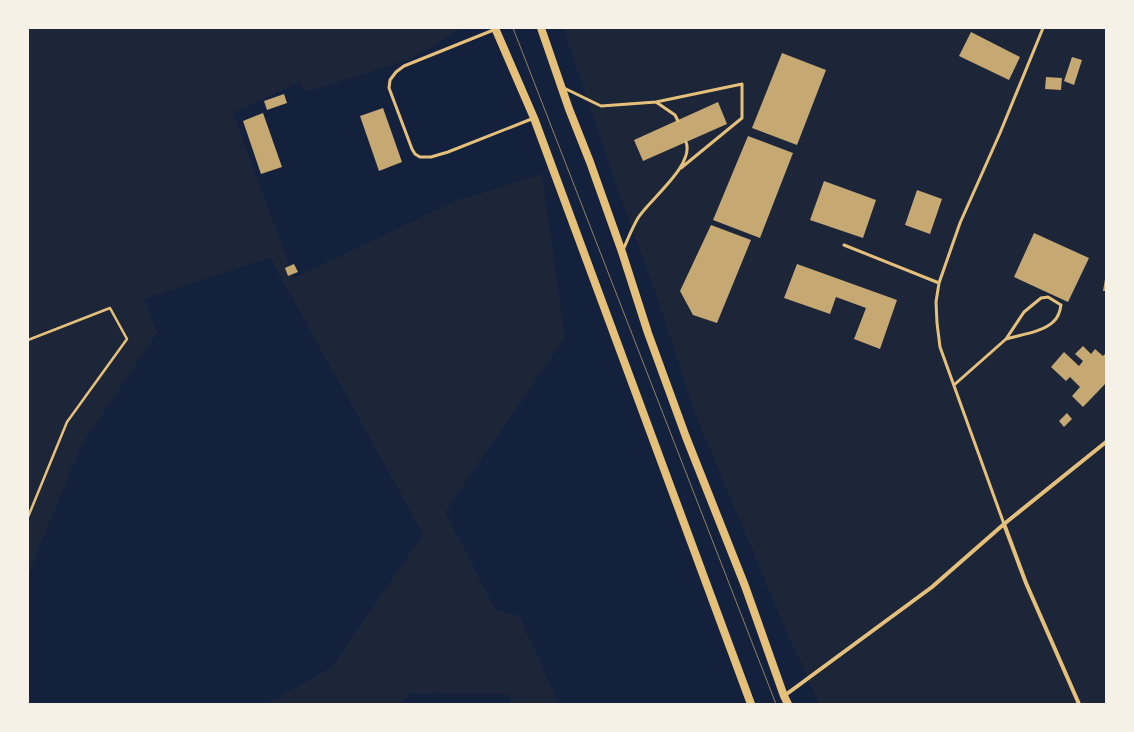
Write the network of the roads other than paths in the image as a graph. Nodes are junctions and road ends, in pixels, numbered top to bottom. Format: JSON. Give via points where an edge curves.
{"nodes":[{"id":1,"x":495,"y":28,"type":"edge"},
{"id":2,"x":541,"y":28,"type":"edge"},
{"id":3,"x":1043,"y":28,"type":"edge"},
{"id":4,"x":561,"y":86,"type":"junction"},
{"id":5,"x":656,"y":102,"type":"junction"},
{"id":6,"x":534,"y":118,"type":"junction"},
{"id":7,"x":678,"y":121,"type":"dead end"},
{"id":8,"x":686,"y":142,"type":"dead end"},
{"id":9,"x":681,"y":168,"type":"junction"},
{"id":10,"x":844,"y":245,"type":"dead end"},
{"id":11,"x":622,"y":252,"type":"junction"},
{"id":12,"x":939,"y":283,"type":"junction"},
{"id":13,"x":1006,"y":339,"type":"junction"},
{"id":14,"x":954,"y":385,"type":"junction"},
{"id":15,"x":1106,"y":442,"type":"edge"},
{"id":16,"x":1004,"y":524,"type":"junction"},
{"id":17,"x":786,"y":700,"type":"edge"},
{"id":18,"x":751,"y":704,"type":"edge"},
{"id":19,"x":1079,"y":704,"type":"edge"}],
"edges":[{"from":1,"to":6,"type":"main road"},
{"from":1,"to":6,"type":"lane","via":[[414,62],[396,72],[390,80],[389,88],[412,149],[420,157],[431,157]]},
{"from":2,"to":4,"type":"main road"},
{"from":3,"to":12,"type":"lane","via":[[960,223]]},
{"from":4,"to":5,"type":"lane","via":[[601,106]]},
{"from":4,"to":11,"type":"main road"},
{"from":5,"to":7,"type":"lane","via":[[675,115]]},
{"from":5,"to":9,"type":"lane","via":[[742,84],[742,118]]},
{"from":6,"to":18,"type":"main road"},
{"from":8,"to":9,"type":"lane","via":[[688,147]]},
{"from":9,"to":11,"type":"lane","via":[[638,218]]},
{"from":10,"to":12,"type":"lane"},
{"from":11,"to":17,"type":"main road","via":[[653,348]]},
{"from":12,"to":14,"type":"lane","via":[[936,302],[940,347]]},
{"from":13,"to":13,"type":"lane","via":[[1024,312],[1041,298],[1048,297],[1061,306],[1054,322],[1046,327]]},
{"from":13,"to":14,"type":"lane"},
{"from":14,"to":16,"type":"lane"},
{"from":15,"to":16,"type":"street"},
{"from":16,"to":17,"type":"street","via":[[932,587]]},
{"from":16,"to":19,"type":"street"}]}
